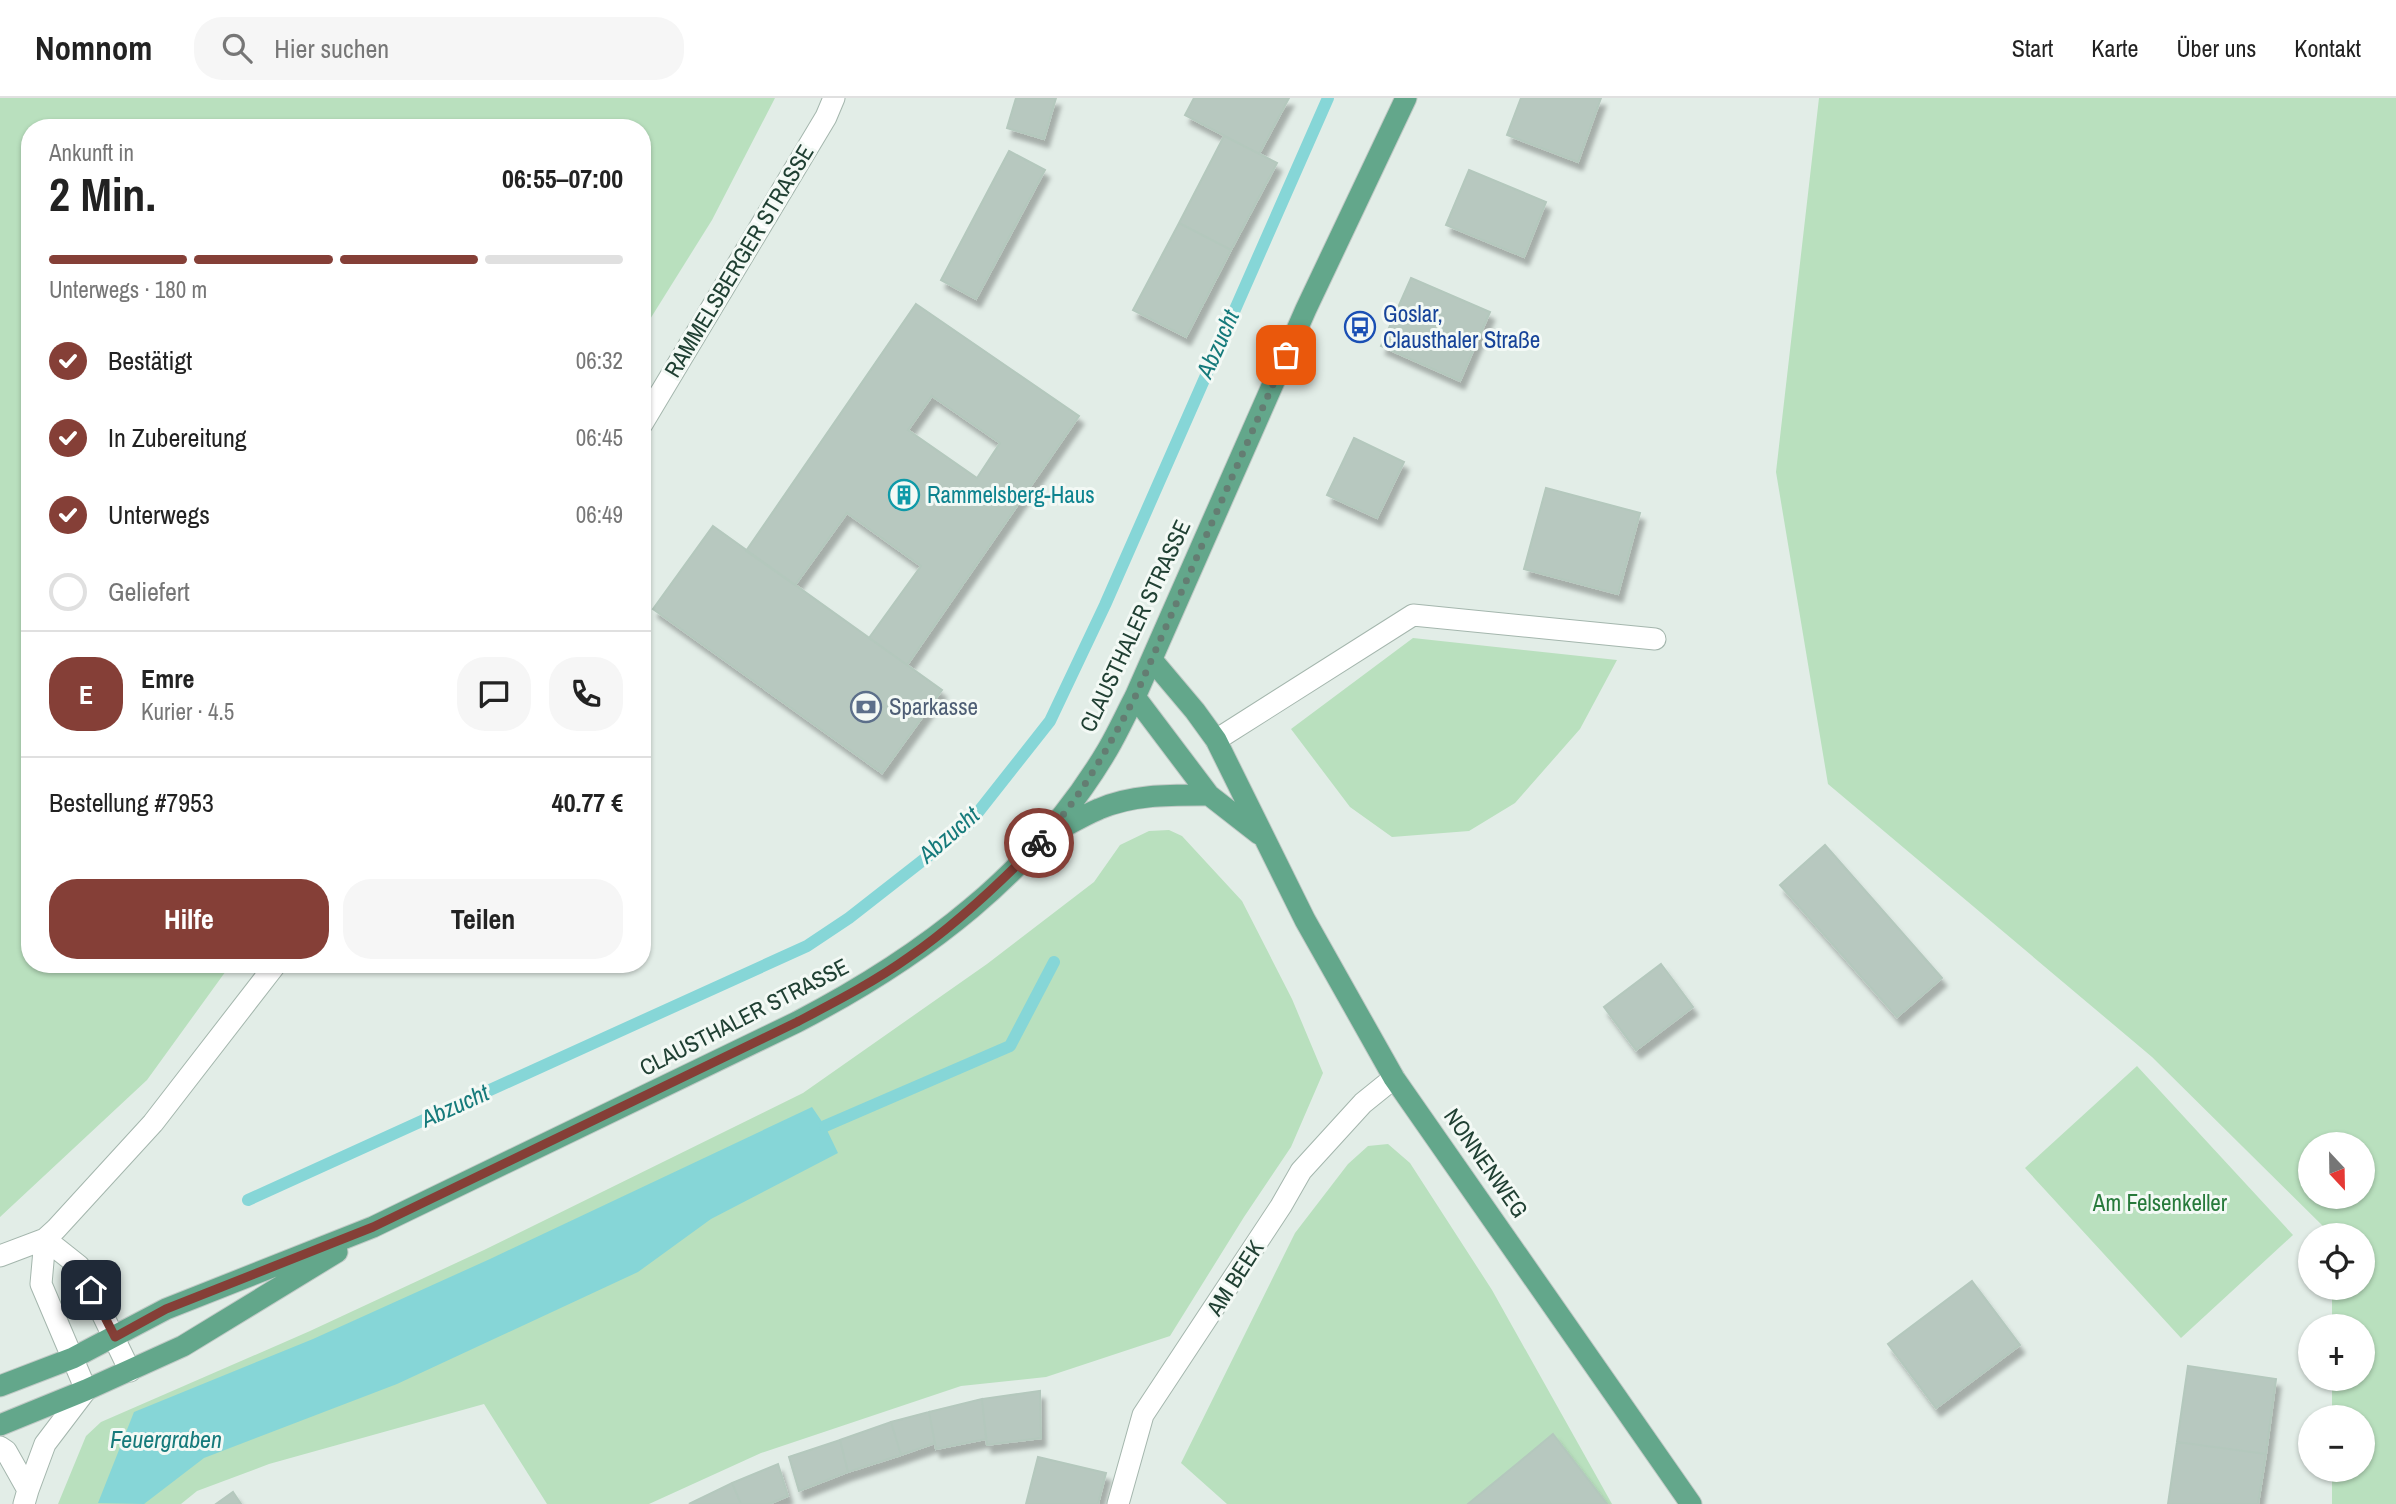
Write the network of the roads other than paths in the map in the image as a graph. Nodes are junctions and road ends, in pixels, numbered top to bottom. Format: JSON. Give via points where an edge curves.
{"nodes":[{"id":1,"x":834,"y":98,"type":"edge"},
{"id":2,"x":1406,"y":98,"type":"edge"},
{"id":3,"x":651,"y":409,"type":"edge"},
{"id":4,"x":1655,"y":639,"type":"dead end"},
{"id":5,"x":1152,"y":660,"type":"junction"},
{"id":6,"x":1135,"y":697,"type":"junction"},
{"id":7,"x":1216,"y":740,"type":"junction"},
{"id":8,"x":1209,"y":795,"type":"junction"},
{"id":9,"x":1044,"y":837,"type":"junction"},
{"id":10,"x":1263,"y":837,"type":"junction"},
{"id":11,"x":269,"y":973,"type":"edge"},
{"id":12,"x":1394,"y":1078,"type":"junction"},
{"id":13,"x":373,"y":1227,"type":"junction"},
{"id":14,"x":45,"y":1239,"type":"junction"},
{"id":15,"x":0,"y":1256,"type":"edge"},
{"id":16,"x":115,"y":1337,"type":"junction"},
{"id":17,"x":73,"y":1358,"type":"junction"},
{"id":18,"x":130,"y":1371,"type":"junction"},
{"id":19,"x":0,"y":1387,"type":"edge"},
{"id":20,"x":86,"y":1390,"type":"junction"},
{"id":21,"x":0,"y":1425,"type":"edge"},
{"id":22,"x":0,"y":1447,"type":"edge"},
{"id":23,"x":26,"y":1497,"type":"edge"},
{"id":24,"x":1118,"y":1504,"type":"edge"},
{"id":25,"x":1691,"y":1504,"type":"edge"}],
"edges":[{"from":1,"to":3,"type":"street","name":"RAMMELSBERGER STRASSE"},
{"from":2,"to":5,"type":"main road","name":"CLAUSTHALER STRASSE","via":[[1306,309]]},
{"from":4,"to":7,"type":"street","via":[[1413,615]]},
{"from":5,"to":6,"type":"main road","name":"CLAUSTHALER STRASSE"},
{"from":5,"to":7,"type":"main road","name":"NONNENWEG"},
{"from":6,"to":8,"type":"main road","name":"NONNENWEG"},
{"from":6,"to":9,"type":"main road","name":"CLAUSTHALER STRASSE","via":[[1101,760]]},
{"from":7,"to":10,"type":"main road","name":"NONNENWEG"},
{"from":8,"to":9,"type":"main road","via":[[1126,800]]},
{"from":8,"to":10,"type":"main road","name":"NONNENWEG"},
{"from":9,"to":13,"type":"main road","name":"CLAUSTHALER STRASSE","via":[[998,886],[954,923],[855,992]]},
{"from":10,"to":12,"type":"main road","name":"NONNENWEG"},
{"from":11,"to":14,"type":"street","via":[[153,1124]]},
{"from":12,"to":24,"type":"street","name":"AM BEEK","via":[[1363,1102],[1301,1171],[1143,1415]]},
{"from":12,"to":25,"type":"main road","name":"NONNENWEG"},
{"from":13,"to":16,"type":"main road","name":"CLAUSTHALER STRASSE","via":[[166,1309]]},
{"from":13,"to":18,"type":"main road","name":"CLAUSTHALER STRASSE","via":[[183,1346]]},
{"from":14,"to":15,"type":"street"},
{"from":14,"to":16,"type":"street","via":[[79,1266]]},
{"from":14,"to":17,"type":"street","via":[[41,1284]]},
{"from":16,"to":17,"type":"main road","name":"CLAUSTHALER STRASSE"},
{"from":16,"to":18,"type":"street"},
{"from":17,"to":19,"type":"main road","name":"CLAUSTHALER STRASSE"},
{"from":17,"to":20,"type":"street"},
{"from":18,"to":20,"type":"main road","name":"CLAUSTHALER STRASSE"},
{"from":20,"to":21,"type":"main road","name":"CLAUSTHALER STRASSE"},
{"from":20,"to":23,"type":"street","via":[[45,1444]]},
{"from":22,"to":23,"type":"street"}]}
